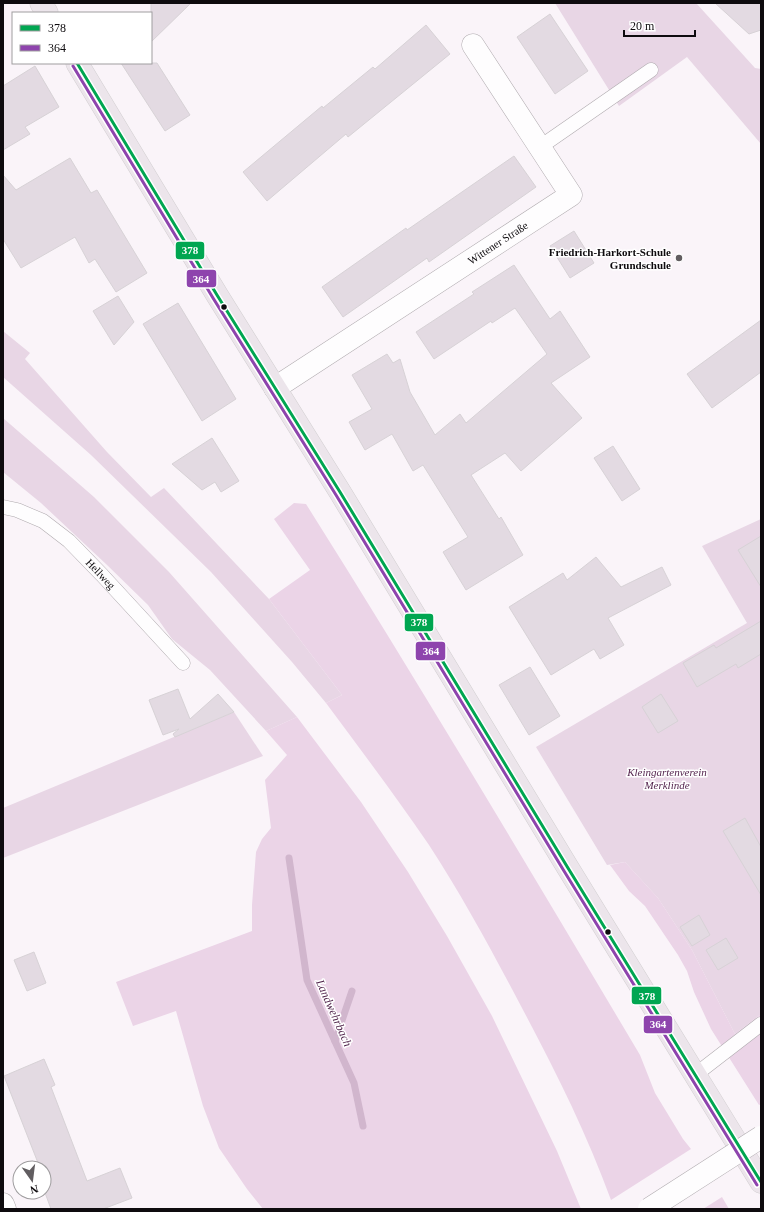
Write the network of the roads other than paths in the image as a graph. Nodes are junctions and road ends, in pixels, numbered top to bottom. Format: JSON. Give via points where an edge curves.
{"nodes":[{"id":1,"x":41,"y":3,"type":"edge"},
{"id":2,"x":46,"y":12,"type":"edge"},
{"id":3,"x":473,"y":45,"type":"dead end"},
{"id":4,"x":78,"y":64,"type":"edge"},
{"id":5,"x":652,"y":70,"type":"dead end"},
{"id":6,"x":540,"y":147,"type":"junction"},
{"id":7,"x":275,"y":388,"type":"junction"},
{"id":8,"x":3,"y":508,"type":"edge"},
{"id":9,"x":183,"y":663,"type":"dead end"},
{"id":10,"x":761,"y":1024,"type":"edge"},
{"id":11,"x":695,"y":1075,"type":"junction"},
{"id":12,"x":761,"y":1137,"type":"edge"},
{"id":13,"x":761,"y":1182,"type":"edge"},
{"id":14,"x":3,"y":1204,"type":"edge"},
{"id":15,"x":5,"y":1209,"type":"edge"},
{"id":16,"x":649,"y":1209,"type":"edge"}],
"edges":[{"from":1,"to":2,"type":"main road"},
{"from":3,"to":6,"type":"street","name":"Wittener Straße"},
{"from":4,"to":7,"type":"main road"},
{"from":5,"to":6,"type":"lane"},
{"from":6,"to":7,"type":"street","name":"Wittener Straße","via":[[571,195]]},
{"from":7,"to":11,"type":"main road"},
{"from":8,"to":9,"type":"lane","name":"Hellweg","via":[[17,510],[43,521],[69,542]]},
{"from":10,"to":11,"type":"lane"},
{"from":11,"to":13,"type":"main road"},
{"from":12,"to":16,"type":"street","bridge":true},
{"from":14,"to":15,"type":"street"}]}
